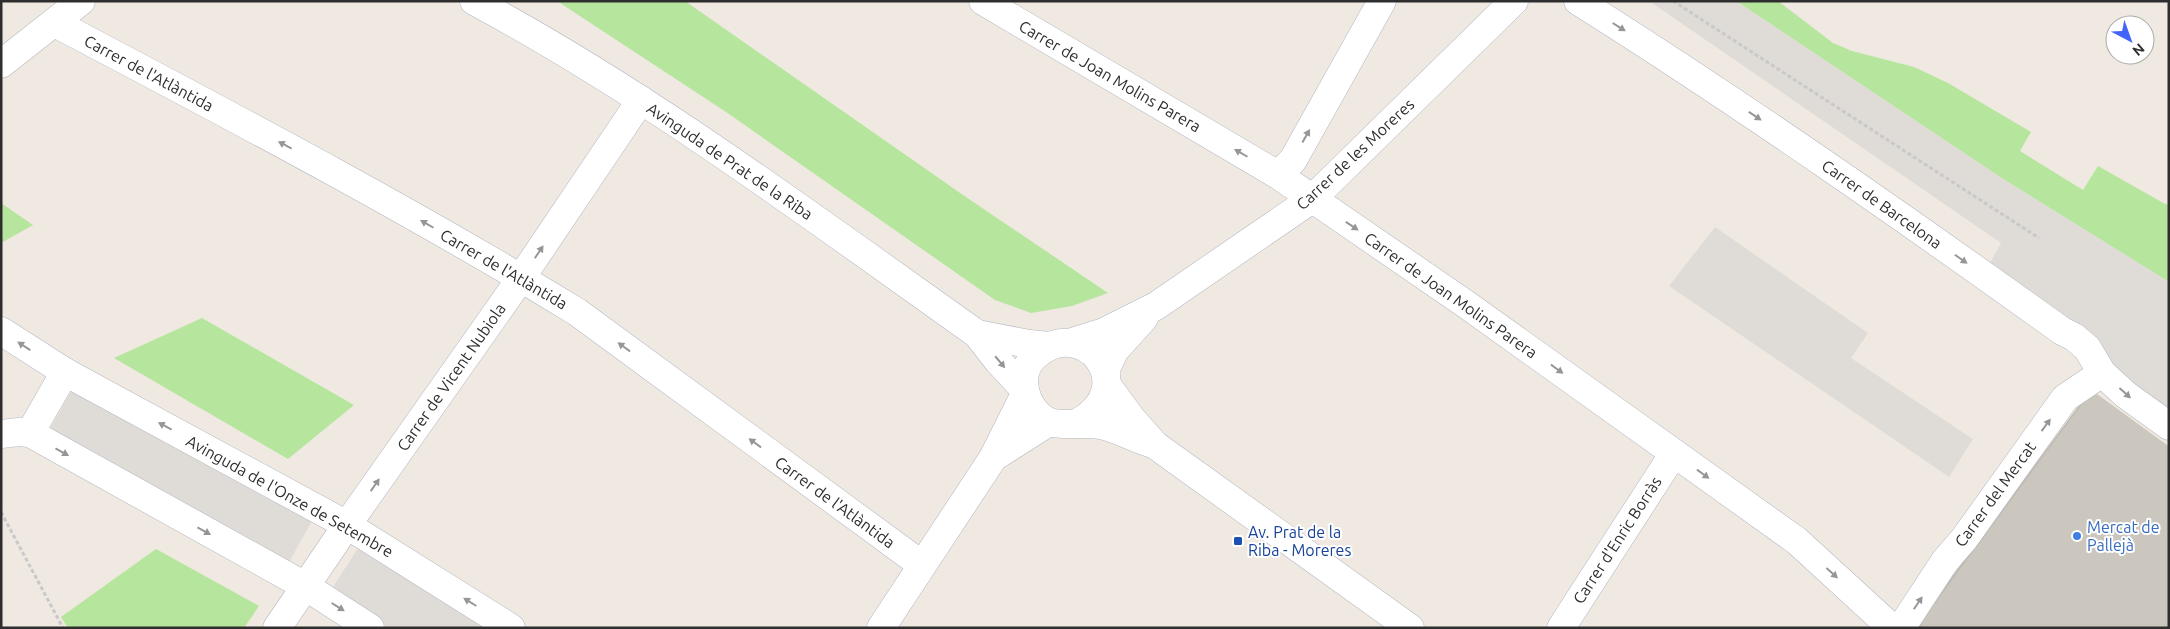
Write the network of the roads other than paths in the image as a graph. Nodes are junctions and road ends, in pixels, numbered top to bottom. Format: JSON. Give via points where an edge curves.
{"nodes":[{"id":1,"x":80,"y":1,"type":"edge"},
{"id":2,"x":474,"y":1,"type":"edge"},
{"id":3,"x":983,"y":1,"type":"edge"},
{"id":4,"x":1382,"y":1,"type":"edge"},
{"id":5,"x":1578,"y":1,"type":"edge"},
{"id":6,"x":1506,"y":9,"type":"edge"},
{"id":7,"x":55,"y":23,"type":"junction"},
{"id":8,"x":1,"y":64,"type":"edge"},
{"id":9,"x":641,"y":100,"type":"junction"},
{"id":10,"x":1278,"y":175,"type":"junction"},
{"id":11,"x":1312,"y":199,"type":"junction"},
{"id":12,"x":521,"y":278,"type":"junction"},
{"id":13,"x":1156,"y":306,"type":"junction"},
{"id":14,"x":1,"y":331,"type":"edge"},
{"id":15,"x":977,"y":334,"type":"junction"},
{"id":16,"x":1060,"y":344,"type":"junction"},
{"id":17,"x":65,"y":372,"type":"junction"},
{"id":18,"x":2102,"y":373,"type":"junction"},
{"id":19,"x":1106,"y":378,"type":"junction"},
{"id":20,"x":1025,"y":391,"type":"junction"},
{"id":21,"x":1049,"y":422,"type":"junction"},
{"id":22,"x":1079,"y":422,"type":"junction"},
{"id":23,"x":2169,"y":426,"type":"edge"},
{"id":24,"x":30,"y":433,"type":"junction"},
{"id":25,"x":1,"y":434,"type":"edge"},
{"id":26,"x":1155,"y":445,"type":"junction"},
{"id":27,"x":1674,"y":453,"type":"junction"},
{"id":28,"x":993,"y":458,"type":"junction"},
{"id":29,"x":347,"y":524,"type":"junction"},
{"id":30,"x":922,"y":565,"type":"junction"},
{"id":31,"x":305,"y":586,"type":"junction"},
{"id":32,"x":277,"y":628,"type":"edge"},
{"id":33,"x":370,"y":628,"type":"edge"},
{"id":34,"x":511,"y":628,"type":"edge"},
{"id":35,"x":880,"y":628,"type":"edge"},
{"id":36,"x":1410,"y":628,"type":"edge"},
{"id":37,"x":1561,"y":628,"type":"edge"},
{"id":38,"x":1892,"y":628,"type":"edge"},
{"id":39,"x":1901,"y":628,"type":"edge"}],
"edges":[{"from":1,"to":7,"type":"street"},
{"from":2,"to":9,"type":"street","name":"Avinguda de Prat de la Riba"},
{"from":10,"to":3,"type":"street","name":"Carrer de Joan Molins Parera","one_way":true},
{"from":10,"to":4,"type":"street","one_way":true,"via":[[1293,160]]},
{"from":5,"to":18,"type":"street","name":"Carrer de Barcelona","one_way":true,"via":[[1755,116],[2074,337],[2087,348]]},
{"from":6,"to":11,"type":"street","name":"Carrer de les Moreres"},
{"from":7,"to":8,"type":"street"},
{"from":12,"to":7,"type":"street","name":"Carrer de l'Atlàntida","one_way":true,"via":[[327,167]]},
{"from":12,"to":9,"type":"street","name":"Carrer de Vicent Nubiola","one_way":true},
{"from":9,"to":15,"type":"street","name":"Avinguda de Prat de la Riba"},
{"from":10,"to":11,"type":"street","name":"Carrer de Joan Molins Parera"},
{"from":11,"to":13,"type":"street","name":"Carrer de les Moreres"},
{"from":11,"to":27,"type":"street","name":"Carrer de Joan Molins Parera","one_way":true},
{"from":29,"to":12,"type":"street","name":"Carrer de Vicent Nubiola","one_way":true},
{"from":30,"to":12,"type":"street","name":"Carrer de l'Atlàntida","one_way":true,"via":[[577,312]]},
{"from":13,"to":16,"type":"street","name":"Carrer de les Moreres","via":[[1104,332]]},
{"from":13,"to":19,"type":"street","name":"Carrer de les Moreres","via":[[1115,350]]},
{"from":17,"to":14,"type":"street","name":"Avinguda de l'Onze de Setembre","one_way":true},
{"from":15,"to":16,"type":"street","via":[[1029,344]]},
{"from":15,"to":20,"type":"street","one_way":true},
{"from":16,"to":19,"type":"street","via":[[1083,346],[1092,352]]},
{"from":16,"to":20,"type":"street","via":[[1032,358]]},
{"from":17,"to":24,"type":"street"},
{"from":29,"to":17,"type":"street","name":"Avinguda de l'Onze de Setembre","one_way":true},
{"from":18,"to":23,"type":"street","name":"Carrer de Barcelona","one_way":true},
{"from":39,"to":18,"type":"street","name":"Carrer del Mercat","one_way":true,"via":[[1945,561],[2065,398]]},
{"from":19,"to":22,"type":"street","via":[[1102,402]]},
{"from":19,"to":26,"type":"street","via":[[1132,419]]},
{"from":20,"to":21,"type":"street","via":[[1032,409]]},
{"from":20,"to":28,"type":"street"},
{"from":21,"to":22,"type":"street","via":[[1063,425]]},
{"from":21,"to":28,"type":"street"},
{"from":22,"to":26,"type":"street","via":[[1101,425]]},
{"from":24,"to":25,"type":"street"},
{"from":24,"to":31,"type":"street","one_way":true},
{"from":26,"to":36,"type":"street"},
{"from":27,"to":37,"type":"street","name":"Carrer d'Enric Borràs"},
{"from":27,"to":38,"type":"street","name":"Carrer de Joan Molins Parera","one_way":true,"via":[[1797,541]]},
{"from":28,"to":30,"type":"street"},
{"from":29,"to":31,"type":"street","name":"Carrer de Vicent Nubiola"},
{"from":34,"to":29,"type":"street","name":"Avinguda de l'Onze de Setembre","one_way":true},
{"from":30,"to":35,"type":"street"},
{"from":31,"to":32,"type":"street","name":"Carrer de Vicent Nubiola"},
{"from":31,"to":33,"type":"street","one_way":true}]}
